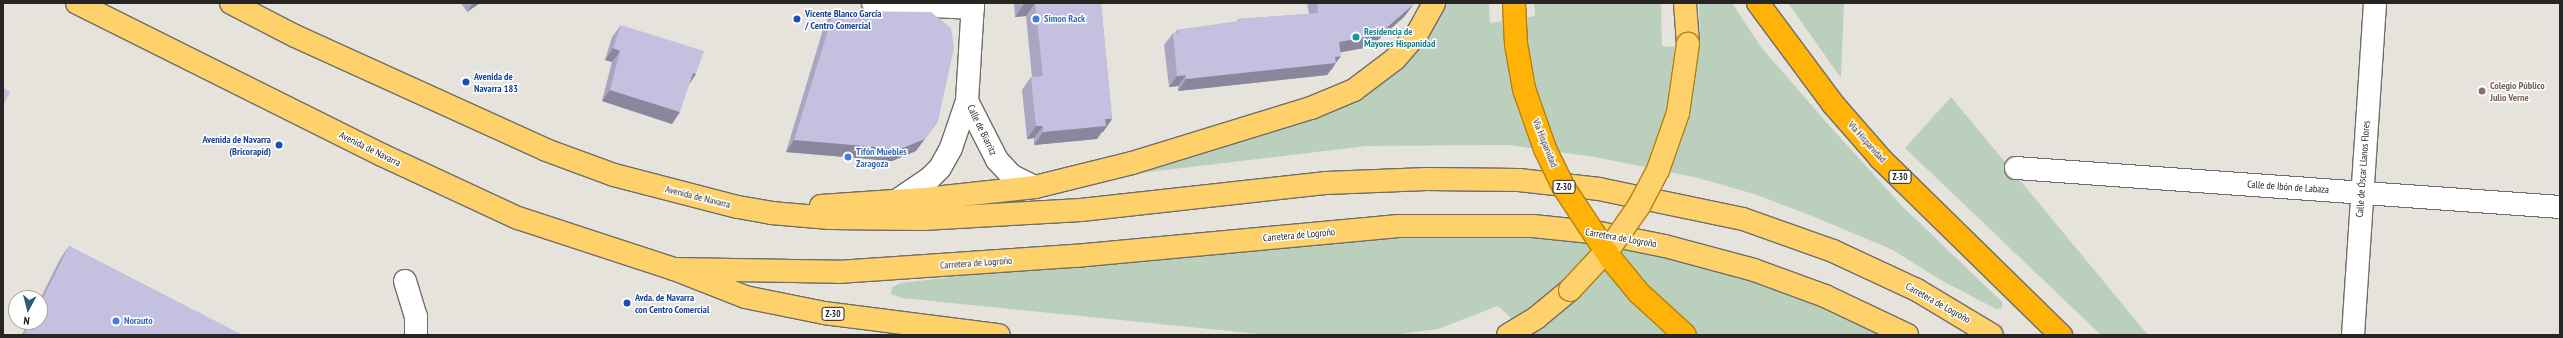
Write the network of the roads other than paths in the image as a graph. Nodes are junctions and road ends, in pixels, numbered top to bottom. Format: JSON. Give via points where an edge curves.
{"nodes":[{"id":1,"x":77,"y":3,"type":"edge"},
{"id":2,"x":231,"y":3,"type":"edge"},
{"id":3,"x":873,"y":3,"type":"edge"},
{"id":4,"x":1434,"y":3,"type":"edge"},
{"id":5,"x":1514,"y":3,"type":"edge"},
{"id":6,"x":1685,"y":3,"type":"edge"},
{"id":7,"x":1758,"y":3,"type":"edge"},
{"id":8,"x":2375,"y":3,"type":"edge"},
{"id":9,"x":973,"y":6,"type":"edge"},
{"id":10,"x":967,"y":101,"type":"junction"},
{"id":11,"x":2016,"y":168,"type":"dead end"},
{"id":12,"x":1035,"y":187,"type":"junction"},
{"id":13,"x":2360,"y":193,"type":"junction"},
{"id":14,"x":896,"y":201,"type":"junction"},
{"id":15,"x":2560,"y":207,"type":"edge"},
{"id":16,"x":771,"y":213,"type":"junction"},
{"id":17,"x":674,"y":269,"type":"junction"},
{"id":18,"x":405,"y":281,"type":"dead end"},
{"id":19,"x":416,"y":335,"type":"edge"},
{"id":20,"x":999,"y":335,"type":"edge"},
{"id":21,"x":1508,"y":335,"type":"edge"},
{"id":22,"x":1685,"y":335,"type":"edge"},
{"id":23,"x":1907,"y":335,"type":"edge"},
{"id":24,"x":1992,"y":335,"type":"edge"},
{"id":25,"x":2061,"y":335,"type":"edge"},
{"id":26,"x":2352,"y":335,"type":"edge"}],
"edges":[{"from":1,"to":17,"type":"main road","name":"Avenida de Navarra","via":[[470,197],[586,242]]},
{"from":2,"to":16,"type":"main road","name":"Avenida de Navarra","via":[[302,39],[546,150],[614,175],[692,196]]},
{"from":3,"to":9,"type":"street"},
{"from":4,"to":12,"type":"main road","via":[[1417,34],[1396,59],[1354,90],[1312,108],[1139,160]]},
{"from":5,"to":22,"type":"highway","name":"Vía Hispanidad","number":"Z-30","bridge":true,"via":[[1516,44],[1524,88],[1546,149],[1564,188],[1611,259],[1639,293]]},
{"from":6,"to":21,"type":"main road","bridge":true,"via":[[1688,44],[1683,87],[1672,134],[1658,170],[1639,206],[1611,246],[1570,290],[1536,318]]},
{"from":7,"to":25,"type":"highway","name":"Vía Hispanidad","number":"Z-30","via":[[1833,104],[1881,158]]},
{"from":8,"to":13,"type":"street","name":"Calle de Óscar Llanos Flores"},
{"from":9,"to":10,"type":"street","name":"Calle de Biarritz"},
{"from":10,"to":12,"type":"street","name":"Calle de Biarritz","via":[[997,160],[1012,176]]},
{"from":10,"to":14,"type":"street","name":"Calle de Biarritz","via":[[951,148],[940,168],[925,182]]},
{"from":11,"to":13,"type":"street","name":"Calle de Ibón de Labaza"},
{"from":12,"to":14,"type":"main road"},
{"from":13,"to":15,"type":"street","name":"Calle de Ibón de Labaza"},
{"from":13,"to":26,"type":"street","name":"Calle de Óscar Llanos Flores"},
{"from":14,"to":16,"type":"main road","via":[[833,204]]},
{"from":16,"to":24,"type":"main road","name":"Carretera de Logroño","via":[[830,218],[923,219],[1081,210],[1326,183],[1427,179],[1519,180],[1599,189],[1743,219],[1833,251],[1896,280]]},
{"from":17,"to":20,"type":"main road","number":"Z-30","via":[[752,298],[824,313]]},
{"from":17,"to":23,"type":"main road","name":"Carretera de Logroño","via":[[838,272],[1074,256],[1399,226],[1533,226],[1600,233],[1665,246],[1754,270],[1825,296]]},
{"from":18,"to":19,"type":"street","via":[[416,316]]}]}
